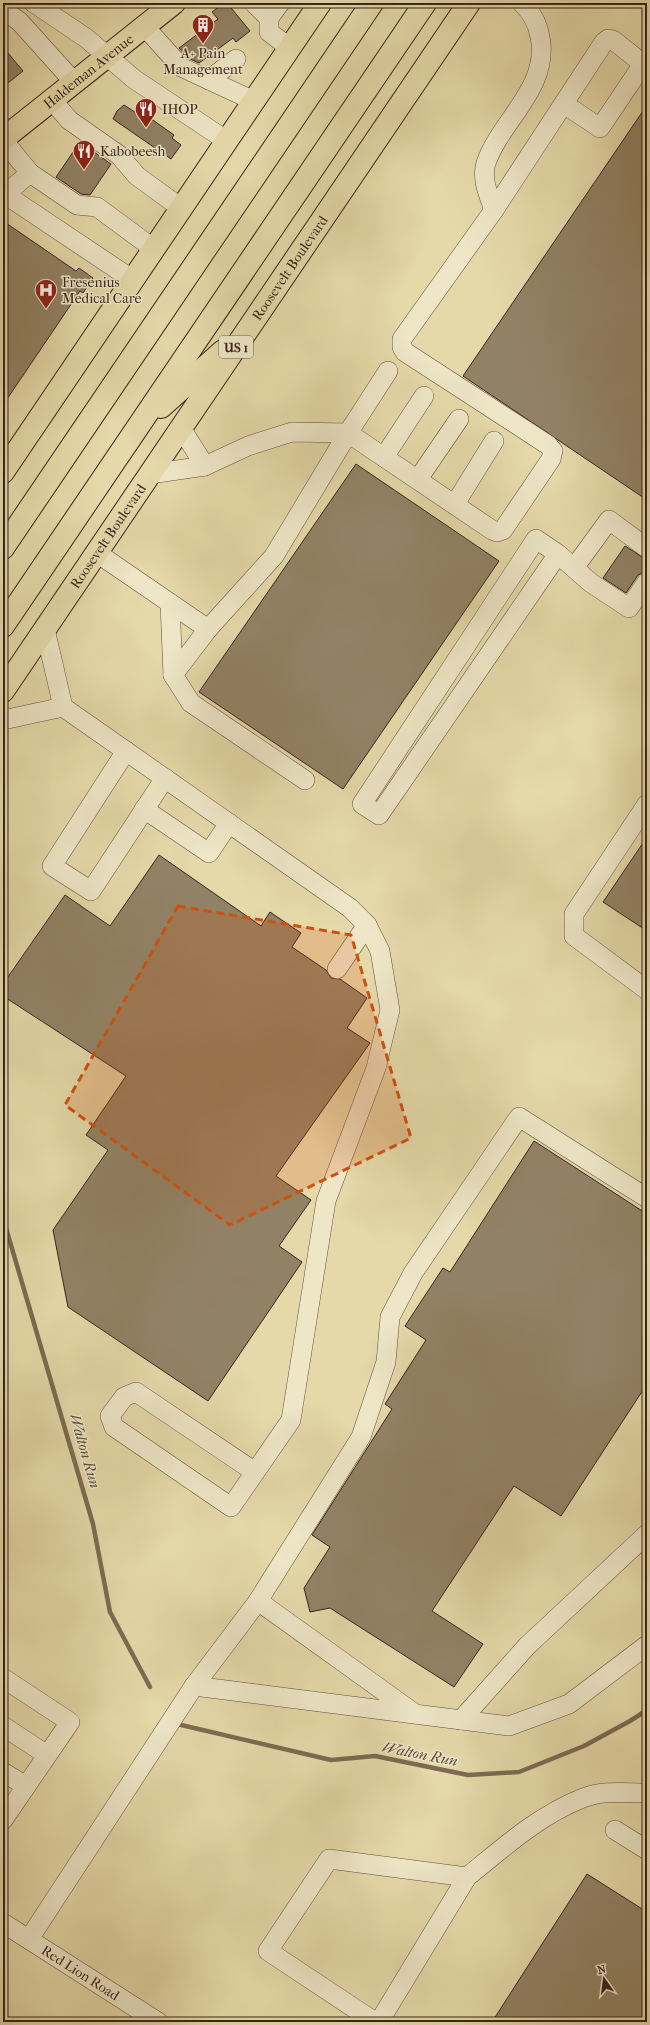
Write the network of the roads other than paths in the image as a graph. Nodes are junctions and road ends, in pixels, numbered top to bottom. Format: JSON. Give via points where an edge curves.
{"nodes":[{"id":1,"x":174,"y":3,"type":"edge"},
{"id":2,"x":320,"y":3,"type":"edge"},
{"id":3,"x":372,"y":3,"type":"edge"},
{"id":4,"x":425,"y":3,"type":"edge"},
{"id":5,"x":469,"y":3,"type":"edge"},
{"id":6,"x":522,"y":3,"type":"edge"},
{"id":7,"x":39,"y":4,"type":"edge"},
{"id":8,"x":265,"y":7,"type":"edge"},
{"id":9,"x":3,"y":10,"type":"edge"},
{"id":10,"x":144,"y":26,"type":"junction"},
{"id":11,"x":290,"y":48,"type":"junction"},
{"id":12,"x":107,"y":56,"type":"junction"},
{"id":13,"x":236,"y":59,"type":"dead end"},
{"id":14,"x":645,"y":66,"type":"edge"},
{"id":15,"x":209,"y":80,"type":"junction"},
{"id":16,"x":74,"y":82,"type":"junction"},
{"id":17,"x":52,"y":100,"type":"junction"},
{"id":18,"x":254,"y":101,"type":"junction"},
{"id":19,"x":564,"y":104,"type":"junction"},
{"id":20,"x":3,"y":139,"type":"edge"},
{"id":21,"x":227,"y":141,"type":"junction"},
{"id":22,"x":30,"y":173,"type":"junction"},
{"id":23,"x":4,"y":195,"type":"edge"},
{"id":24,"x":181,"y":208,"type":"junction"},
{"id":25,"x":494,"y":210,"type":"junction"},
{"id":26,"x":154,"y":249,"type":"junction"},
{"id":27,"x":132,"y":280,"type":"junction"},
{"id":28,"x":249,"y":328,"type":"junction"},
{"id":29,"x":388,"y":371,"type":"dead end"},
{"id":30,"x":424,"y":396,"type":"dead end"},
{"id":31,"x":459,"y":419,"type":"dead end"},
{"id":32,"x":181,"y":428,"type":"junction"},
{"id":33,"x":136,"y":429,"type":"junction"},
{"id":34,"x":348,"y":433,"type":"junction"},
{"id":35,"x":494,"y":441,"type":"dead end"},
{"id":36,"x":384,"y":457,"type":"junction"},
{"id":37,"x":205,"y":466,"type":"junction"},
{"id":38,"x":3,"y":472,"type":"edge"},
{"id":39,"x":150,"y":474,"type":"junction"},
{"id":40,"x":418,"y":479,"type":"junction"},
{"id":41,"x":455,"y":504,"type":"junction"},
{"id":42,"x":3,"y":548,"type":"edge"},
{"id":43,"x":647,"y":548,"type":"edge"},
{"id":44,"x":97,"y":553,"type":"junction"},
{"id":45,"x":558,"y":554,"type":"junction"},
{"id":46,"x":574,"y":568,"type":"junction"},
{"id":47,"x":647,"y":582,"type":"edge"},
{"id":48,"x":170,"y":603,"type":"junction"},
{"id":49,"x":3,"y":626,"type":"edge"},
{"id":50,"x":45,"y":629,"type":"junction"},
{"id":51,"x":208,"y":629,"type":"junction"},
{"id":52,"x":173,"y":675,"type":"junction"},
{"id":53,"x":3,"y":691,"type":"edge"},
{"id":54,"x":63,"y":707,"type":"junction"},
{"id":55,"x":3,"y":720,"type":"edge"},
{"id":56,"x":126,"y":751,"type":"junction"},
{"id":57,"x":165,"y":778,"type":"junction"},
{"id":58,"x":305,"y":780,"type":"dead end"},
{"id":59,"x":647,"y":804,"type":"edge"},
{"id":60,"x":144,"y":809,"type":"junction"},
{"id":61,"x":229,"y":823,"type":"junction"},
{"id":62,"x":368,"y":925,"type":"junction"},
{"id":63,"x":337,"y":969,"type":"dead end"},
{"id":64,"x":647,"y":990,"type":"edge"},
{"id":65,"x":647,"y":1198,"type":"edge"},
{"id":66,"x":255,"y":1472,"type":"junction"},
{"id":67,"x":647,"y":1534,"type":"edge"},
{"id":68,"x":258,"y":1601,"type":"junction"},
{"id":69,"x":647,"y":1646,"type":"edge"},
{"id":70,"x":3,"y":1678,"type":"edge"},
{"id":71,"x":194,"y":1686,"type":"junction"},
{"id":72,"x":415,"y":1714,"type":"junction"},
{"id":73,"x":461,"y":1720,"type":"junction"},
{"id":74,"x":3,"y":1726,"type":"edge"},
{"id":75,"x":47,"y":1755,"type":"junction"},
{"id":76,"x":3,"y":1772,"type":"edge"},
{"id":77,"x":26,"y":1786,"type":"junction"},
{"id":78,"x":647,"y":1793,"type":"edge"},
{"id":79,"x":3,"y":1820,"type":"edge"},
{"id":80,"x":615,"y":1830,"type":"dead end"},
{"id":81,"x":647,"y":1850,"type":"edge"},
{"id":82,"x":467,"y":1878,"type":"junction"},
{"id":83,"x":3,"y":1923,"type":"edge"},
{"id":84,"x":29,"y":1939,"type":"junction"},
{"id":85,"x":158,"y":2022,"type":"edge"},
{"id":86,"x":375,"y":2022,"type":"edge"},
{"id":87,"x":379,"y":2022,"type":"edge"}],
"edges":[{"from":1,"to":10,"type":"main road","name":"Haldeman Avenue"},
{"from":2,"to":11,"type":"main road"},
{"from":3,"to":42,"type":"main road"},
{"from":4,"to":33,"type":"main road","number":"US 1"},
{"from":5,"to":28,"type":"main road","name":"Roosevelt Boulevard","number":"US 1"},
{"from":6,"to":25,"type":"street","via":[[537,25],[542,44],[542,58],[534,83],[506,124],[486,164],[485,182]]},
{"from":7,"to":12,"type":"street"},
{"from":8,"to":11,"type":"street","via":[[269,32]]},
{"from":9,"to":16,"type":"street","via":[[19,21]]},
{"from":10,"to":12,"type":"main road","name":"Haldeman Avenue"},
{"from":10,"to":15,"type":"street","via":[[181,67]]},
{"from":11,"to":18,"type":"main road"},
{"from":12,"to":16,"type":"main road","name":"Haldeman Avenue"},
{"from":12,"to":21,"type":"street","via":[[134,79]]},
{"from":13,"to":15,"type":"street"},
{"from":14,"to":19,"type":"street","via":[[600,128]]},
{"from":14,"to":19,"type":"street","via":[[613,40],[608,40],[604,42]]},
{"from":15,"to":18,"type":"street"},
{"from":16,"to":17,"type":"main road","name":"Haldeman Avenue"},
{"from":17,"to":20,"type":"main road","name":"Haldeman Avenue"},
{"from":17,"to":24,"type":"street","via":[[69,120],[119,155],[136,176]]},
{"from":18,"to":21,"type":"main road"},
{"from":19,"to":25,"type":"street"},
{"from":20,"to":22,"type":"street"},
{"from":21,"to":24,"type":"main road"},
{"from":22,"to":23,"type":"street"},
{"from":22,"to":26,"type":"street","via":[[77,205],[97,207]]},
{"from":23,"to":27,"type":"street"},
{"from":24,"to":26,"type":"main road"},
{"from":25,"to":41,"type":"street","via":[[402,339],[402,347],[405,352],[495,409],[553,451],[551,459],[503,530],[492,530]]},
{"from":26,"to":27,"type":"main road"},
{"from":27,"to":38,"type":"main road"},
{"from":28,"to":32,"type":"main road","name":"Roosevelt Boulevard","number":"US 1"},
{"from":28,"to":33,"type":"main road"},
{"from":29,"to":34,"type":"street"},
{"from":30,"to":36,"type":"street"},
{"from":31,"to":40,"type":"street"},
{"from":32,"to":37,"type":"street"},
{"from":32,"to":39,"type":"main road","name":"Roosevelt Boulevard","number":"US 1"},
{"from":33,"to":49,"type":"main road","number":"US 1"},
{"from":34,"to":36,"type":"street"},
{"from":34,"to":37,"type":"street","via":[[292,432],[248,446]]},
{"from":34,"to":51,"type":"street","via":[[274,556]]},
{"from":35,"to":41,"type":"street"},
{"from":36,"to":40,"type":"street"},
{"from":37,"to":39,"type":"street"},
{"from":39,"to":44,"type":"main road","name":"Roosevelt Boulevard","number":"US 1"},
{"from":40,"to":41,"type":"street"},
{"from":43,"to":46,"type":"street","via":[[609,520]]},
{"from":44,"to":48,"type":"street"},
{"from":44,"to":50,"type":"main road","name":"Roosevelt Boulevard","number":"US 1"},
{"from":45,"to":45,"type":"street","via":[[536,539],[362,804],[379,815]]},
{"from":45,"to":46,"type":"street"},
{"from":46,"to":47,"type":"street","via":[[629,608]]},
{"from":48,"to":51,"type":"street"},
{"from":48,"to":52,"type":"street"},
{"from":50,"to":53,"type":"main road","name":"Roosevelt Boulevard","number":"US 1"},
{"from":50,"to":54,"type":"street"},
{"from":51,"to":52,"type":"street"},
{"from":52,"to":58,"type":"street","via":[[191,703]]},
{"from":54,"to":55,"type":"street"},
{"from":54,"to":56,"type":"street"},
{"from":56,"to":57,"type":"street"},
{"from":56,"to":60,"type":"street","via":[[52,866],[91,890]]},
{"from":57,"to":60,"type":"street"},
{"from":57,"to":61,"type":"street"},
{"from":59,"to":64,"type":"street","via":[[574,914],[574,936]]},
{"from":60,"to":61,"type":"street","via":[[209,853]]},
{"from":61,"to":62,"type":"street","via":[[350,908]]},
{"from":62,"to":63,"type":"street"},
{"from":62,"to":66,"type":"street","via":[[380,951],[390,1010],[376,1068],[326,1200],[291,1420]]},
{"from":65,"to":68,"type":"street","via":[[519,1117],[413,1273],[390,1317],[386,1362],[360,1437]]},
{"from":66,"to":66,"type":"street","via":[[231,1507],[114,1427],[110,1416],[124,1397],[136,1392]]},
{"from":67,"to":73,"type":"street","via":[[527,1646]]},
{"from":68,"to":71,"type":"street"},
{"from":68,"to":72,"type":"street"},
{"from":69,"to":73,"type":"street","via":[[569,1704],[509,1726]]},
{"from":70,"to":75,"type":"street","via":[[70,1722]]},
{"from":71,"to":72,"type":"street"},
{"from":71,"to":84,"type":"street"},
{"from":72,"to":73,"type":"street"},
{"from":74,"to":75,"type":"street"},
{"from":75,"to":77,"type":"street"},
{"from":76,"to":77,"type":"street"},
{"from":77,"to":79,"type":"street"},
{"from":78,"to":82,"type":"street","via":[[613,1792],[584,1797],[553,1812],[525,1830]]},
{"from":80,"to":81,"type":"street"},
{"from":82,"to":86,"type":"street","via":[[329,1859],[268,1951]]},
{"from":82,"to":87,"type":"street"},
{"from":83,"to":84,"type":"street","name":"Red Lion Road"},
{"from":84,"to":85,"type":"street","name":"Red Lion Road"}]}
